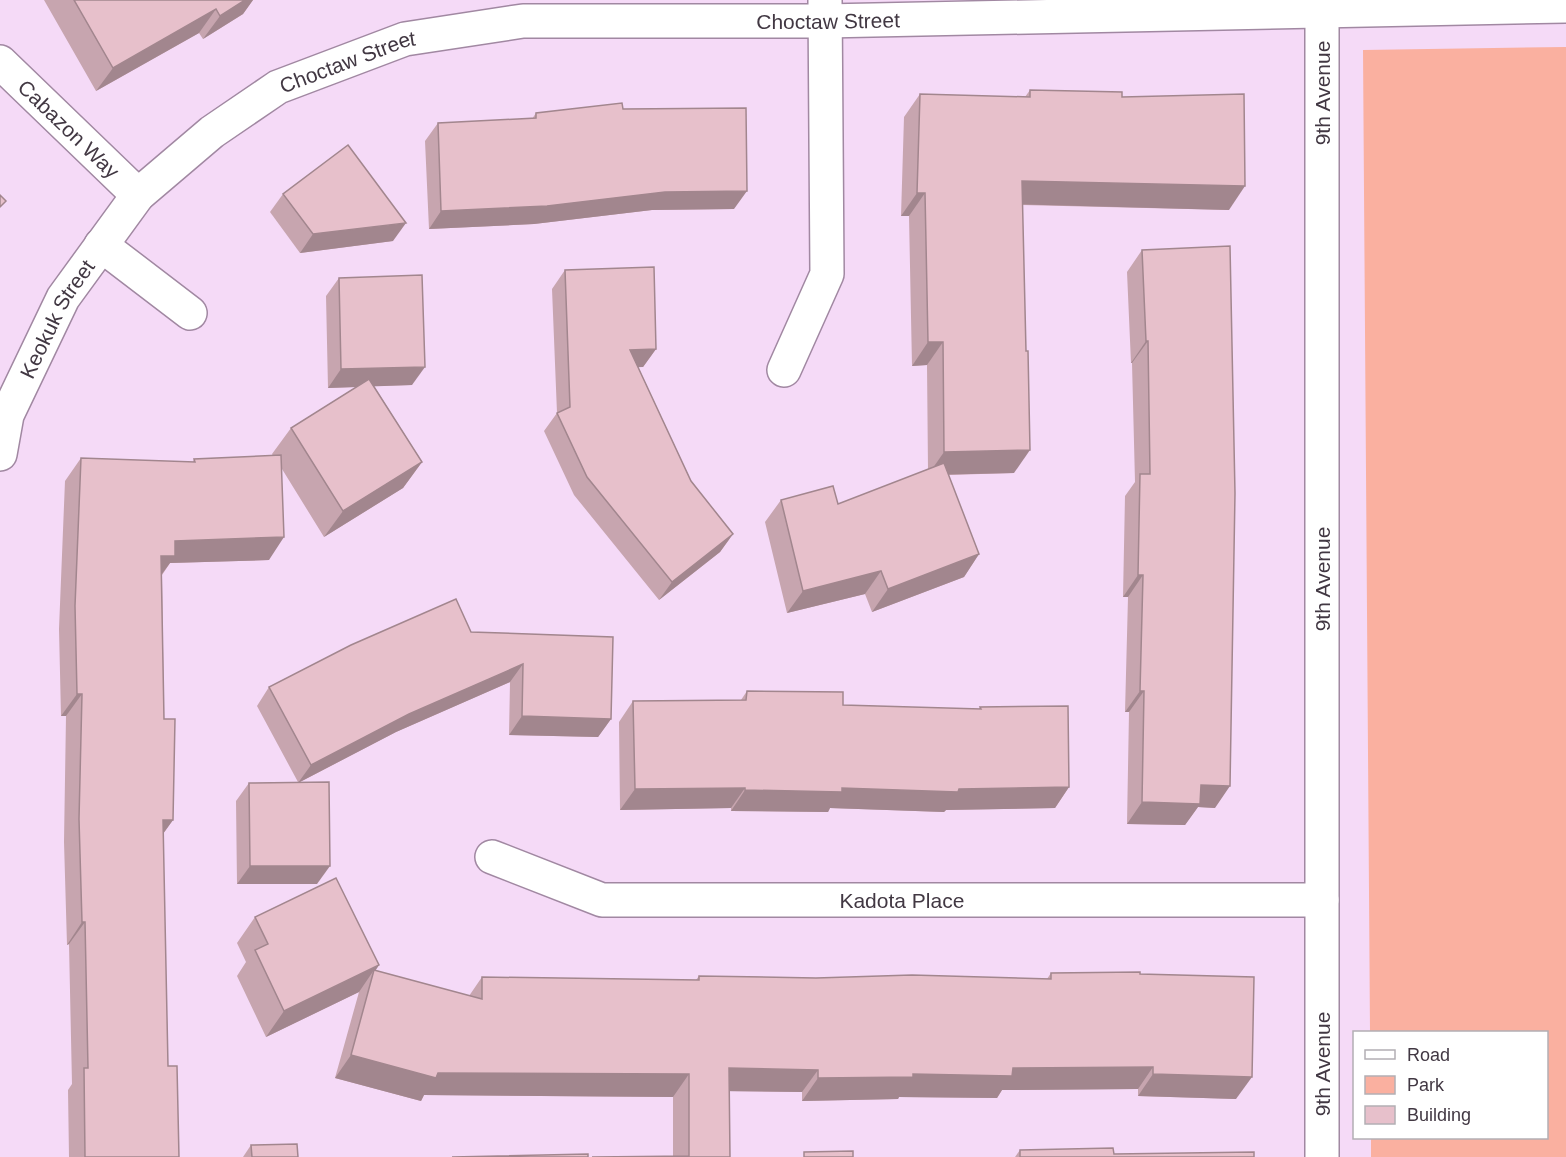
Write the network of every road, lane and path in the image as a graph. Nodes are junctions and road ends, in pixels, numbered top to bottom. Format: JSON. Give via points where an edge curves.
{"nodes":[{"id":1,"x":1322,"y":5,"type":"edge"},
{"id":2,"x":1566,"y":6,"type":"edge"},
{"id":3,"x":825,"y":10,"type":"edge"},
{"id":4,"x":0,"y":62,"type":"edge"},
{"id":5,"x":138,"y":195,"type":"junction"},
{"id":6,"x":101,"y":245,"type":"junction"},
{"id":7,"x":190,"y":313,"type":"dead end"},
{"id":8,"x":784,"y":370,"type":"dead end"},
{"id":9,"x":0,"y":454,"type":"edge"},
{"id":10,"x":492,"y":857,"type":"dead end"},
{"id":11,"x":1322,"y":900,"type":"junction"},
{"id":12,"x":1322,"y":1157,"type":"edge"}],
"edges":[{"from":1,"to":2,"type":"street","name":"Choctaw Street"},
{"from":1,"to":3,"type":"street","name":"Choctaw Street"},
{"from":1,"to":11,"type":"street","name":"9th Avenue"},
{"from":3,"to":5,"type":"street","name":"Choctaw Street","via":[[523,21],[405,39],[278,87],[212,132]]},
{"from":3,"to":8,"type":"street","via":[[827,274]]},
{"from":4,"to":5,"type":"street","name":"Cabazon Way"},
{"from":5,"to":6,"type":"street","name":"Keokuk Street"},
{"from":6,"to":7,"type":"street"},
{"from":6,"to":9,"type":"street","name":"Keokuk Street","via":[[63,297],[7,415]]},
{"from":10,"to":11,"type":"street","name":"Kadota Place","via":[[602,900]]},
{"from":11,"to":12,"type":"street","name":"9th Avenue"}]}
